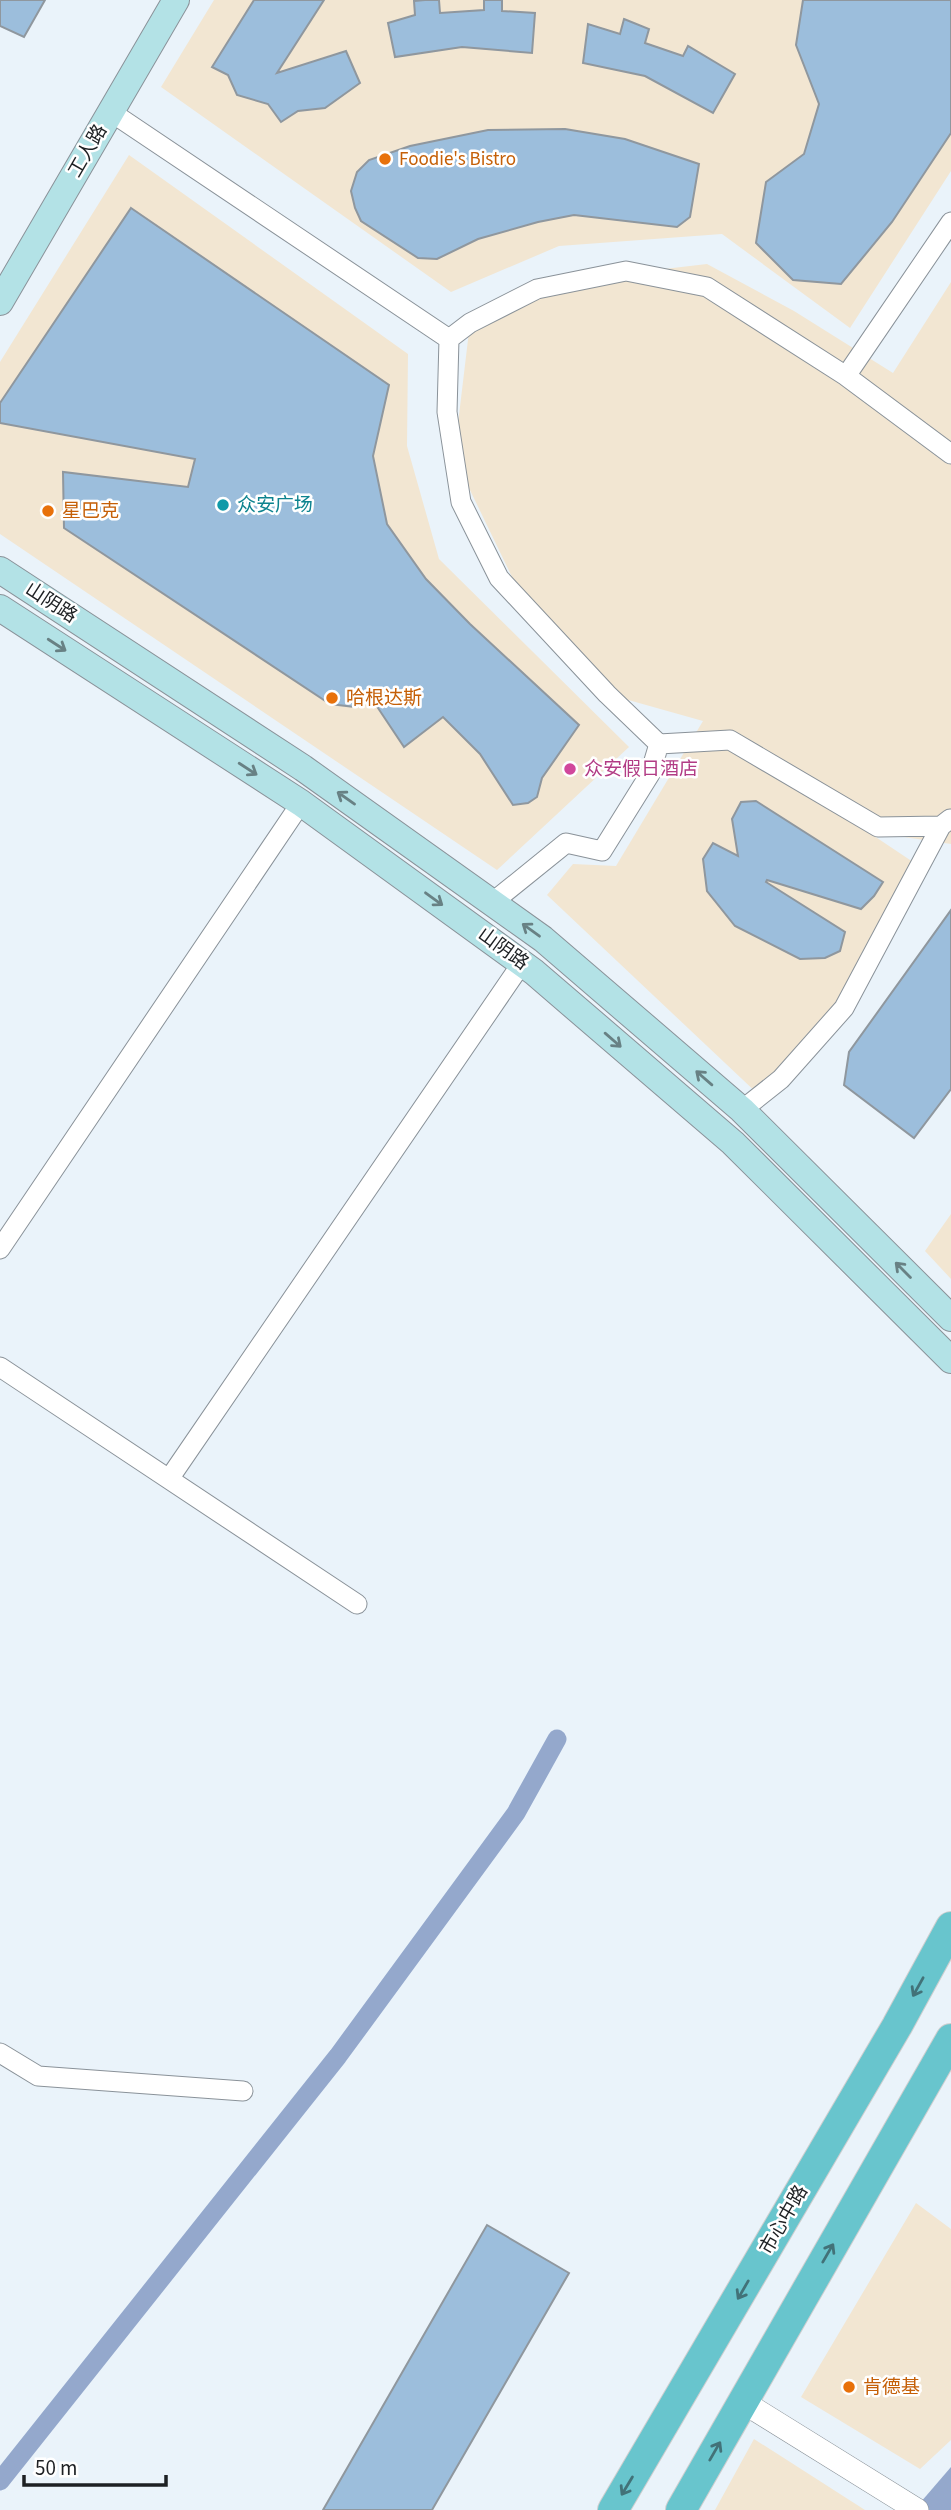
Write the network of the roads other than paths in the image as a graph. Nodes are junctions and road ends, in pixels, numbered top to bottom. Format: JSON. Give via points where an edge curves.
{"nodes":[{"id":1,"x":176,"y":0,"type":"edge"},
{"id":2,"x":111,"y":112,"type":"junction"},
{"id":3,"x":951,"y":222,"type":"edge"},
{"id":4,"x":0,"y":302,"type":"edge"},
{"id":5,"x":449,"y":338,"type":"junction"},
{"id":6,"x":846,"y":376,"type":"junction"},
{"id":7,"x":951,"y":454,"type":"edge"},
{"id":8,"x":0,"y":570,"type":"edge"},
{"id":9,"x":0,"y":608,"type":"edge"},
{"id":10,"x":659,"y":744,"type":"junction"},
{"id":11,"x":301,"y":803,"type":"junction"},
{"id":12,"x":946,"y":822,"type":"edge"},
{"id":13,"x":493,"y":902,"type":"junction"},
{"id":14,"x":522,"y":963,"type":"junction"},
{"id":15,"x":742,"y":1110,"type":"junction"},
{"id":16,"x":0,"y":1249,"type":"edge"},
{"id":17,"x":951,"y":1318,"type":"edge"},
{"id":18,"x":951,"y":1360,"type":"edge"},
{"id":19,"x":0,"y":1367,"type":"edge"},
{"id":20,"x":169,"y":1479,"type":"junction"},
{"id":21,"x":357,"y":1604,"type":"dead end"},
{"id":22,"x":951,"y":1927,"type":"edge"},
{"id":23,"x":951,"y":2039,"type":"edge"},
{"id":24,"x":0,"y":2053,"type":"edge"},
{"id":25,"x":243,"y":2091,"type":"dead end"},
{"id":26,"x":743,"y":2402,"type":"junction"},
{"id":27,"x":613,"y":2510,"type":"edge"},
{"id":28,"x":681,"y":2510,"type":"edge"},
{"id":29,"x":917,"y":2510,"type":"edge"}],
"edges":[{"from":1,"to":2,"type":"main road","name":"工人路"},
{"from":2,"to":4,"type":"main road","name":"工人路"},
{"from":2,"to":5,"type":"street"},
{"from":3,"to":6,"type":"street"},
{"from":5,"to":6,"type":"street","via":[[537,289],[626,271],[707,287]]},
{"from":5,"to":10,"type":"street","via":[[447,412],[461,502],[499,578]]},
{"from":6,"to":7,"type":"street"},
{"from":13,"to":8,"type":"main road","name":"山阴路","one_way":true,"via":[[303,768]]},
{"from":9,"to":11,"type":"main road","name":"山阴路","one_way":true},
{"from":10,"to":12,"type":"street","via":[[730,740],[878,827]]},
{"from":10,"to":13,"type":"street","via":[[650,774],[602,851],[566,843]]},
{"from":11,"to":14,"type":"main road","name":"山阴路","one_way":true},
{"from":11,"to":16,"type":"street"},
{"from":12,"to":15,"type":"street","via":[[844,1008],[781,1079]]},
{"from":15,"to":13,"type":"main road","name":"山阴路","one_way":true,"via":[[543,939]]},
{"from":14,"to":18,"type":"main road","name":"山阴路","one_way":true,"via":[[733,1143]]},
{"from":14,"to":20,"type":"street"},
{"from":17,"to":15,"type":"main road","name":"山阴路","one_way":true},
{"from":19,"to":20,"type":"street"},
{"from":20,"to":21,"type":"street"},
{"from":22,"to":27,"type":"main road","name":"市心中路","one_way":true},
{"from":26,"to":23,"type":"main road","one_way":true},
{"from":24,"to":25,"type":"street","via":[[38,2077]]},
{"from":28,"to":26,"type":"main road","one_way":true},
{"from":26,"to":29,"type":"street"}]}
